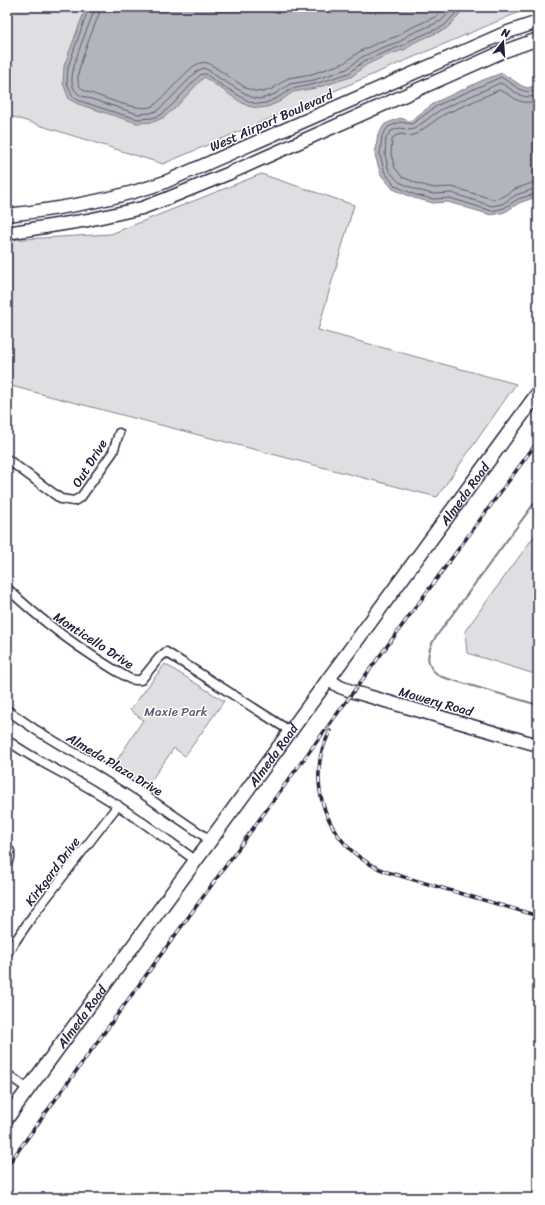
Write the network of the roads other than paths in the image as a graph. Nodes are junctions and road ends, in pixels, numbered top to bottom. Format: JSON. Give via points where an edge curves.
{"nodes":[{"id":1,"x":538,"y":22,"type":"edge"},
{"id":2,"x":538,"y":39,"type":"edge"},
{"id":3,"x":348,"y":102,"type":"junction"},
{"id":4,"x":353,"y":118,"type":"junction"},
{"id":5,"x":224,"y":156,"type":"junction"},
{"id":6,"x":230,"y":173,"type":"junction"},
{"id":7,"x":84,"y":203,"type":"junction"},
{"id":8,"x":7,"y":215,"type":"edge"},
{"id":9,"x":88,"y":220,"type":"junction"},
{"id":10,"x":7,"y":233,"type":"edge"},
{"id":11,"x":538,"y":393,"type":"edge"},
{"id":12,"x":119,"y":433,"type":"dead end"},
{"id":13,"x":7,"y":459,"type":"edge"},
{"id":14,"x":7,"y":588,"type":"edge"},
{"id":15,"x":328,"y":679,"type":"junction"},
{"id":16,"x":7,"y":710,"type":"edge"},
{"id":17,"x":290,"y":731,"type":"junction"},
{"id":18,"x":7,"y":740,"type":"edge"},
{"id":19,"x":538,"y":745,"type":"edge"},
{"id":20,"x":118,"y":805,"type":"junction"},
{"id":21,"x":210,"y":840,"type":"junction"},
{"id":22,"x":7,"y":849,"type":"edge"},
{"id":23,"x":195,"y":860,"type":"junction"},
{"id":24,"x":7,"y":863,"type":"edge"},
{"id":25,"x":7,"y":953,"type":"edge"},
{"id":26,"x":7,"y":1074,"type":"edge"},
{"id":27,"x":28,"y":1089,"type":"junction"},
{"id":28,"x":7,"y":1118,"type":"edge"}],
"edges":[{"from":1,"to":3,"type":"main road","name":"West Airport Boulevard","via":[[505,33]]},
{"from":2,"to":4,"type":"main road","via":[[502,52]]},
{"from":3,"to":4,"type":"main road"},
{"from":3,"to":5,"type":"main road","name":"West Airport Boulevard"},
{"from":4,"to":6,"type":"main road"},
{"from":5,"to":6,"type":"main road"},
{"from":5,"to":7,"type":"main road","name":"West Airport Boulevard","via":[[142,190]]},
{"from":6,"to":9,"type":"main road","via":[[142,208]]},
{"from":7,"to":8,"type":"main road","name":"West Airport Boulevard"},
{"from":7,"to":9,"type":"main road"},
{"from":9,"to":10,"type":"main road"},
{"from":11,"to":15,"type":"main road","name":"Almeda Road"},
{"from":12,"to":13,"type":"street","name":"Out Drive","via":[[113,452],[82,497],[74,500],[61,499]]},
{"from":14,"to":17,"type":"street","name":"Monticello Drive","via":[[79,648],[130,679],[141,680],[166,652]]},
{"from":15,"to":17,"type":"main road","name":"Almeda Road"},
{"from":15,"to":19,"type":"main road","name":"Mowery Road","via":[[354,692]]},
{"from":16,"to":21,"type":"street","name":"Almeda Plaza Drive","via":[[137,790]]},
{"from":17,"to":21,"type":"main road","name":"Almeda Road"},
{"from":18,"to":20,"type":"street","via":[[38,761]]},
{"from":20,"to":23,"type":"street"},
{"from":20,"to":25,"type":"street","name":"Kirkgard Drive"},
{"from":21,"to":23,"type":"main road","name":"Almeda Road"},
{"from":22,"to":24,"type":"street","via":[[10,851],[10,858]]},
{"from":23,"to":27,"type":"main road","name":"Almeda Road"},
{"from":26,"to":27,"type":"street"},
{"from":27,"to":28,"type":"main road","name":"Almeda Road"}]}
